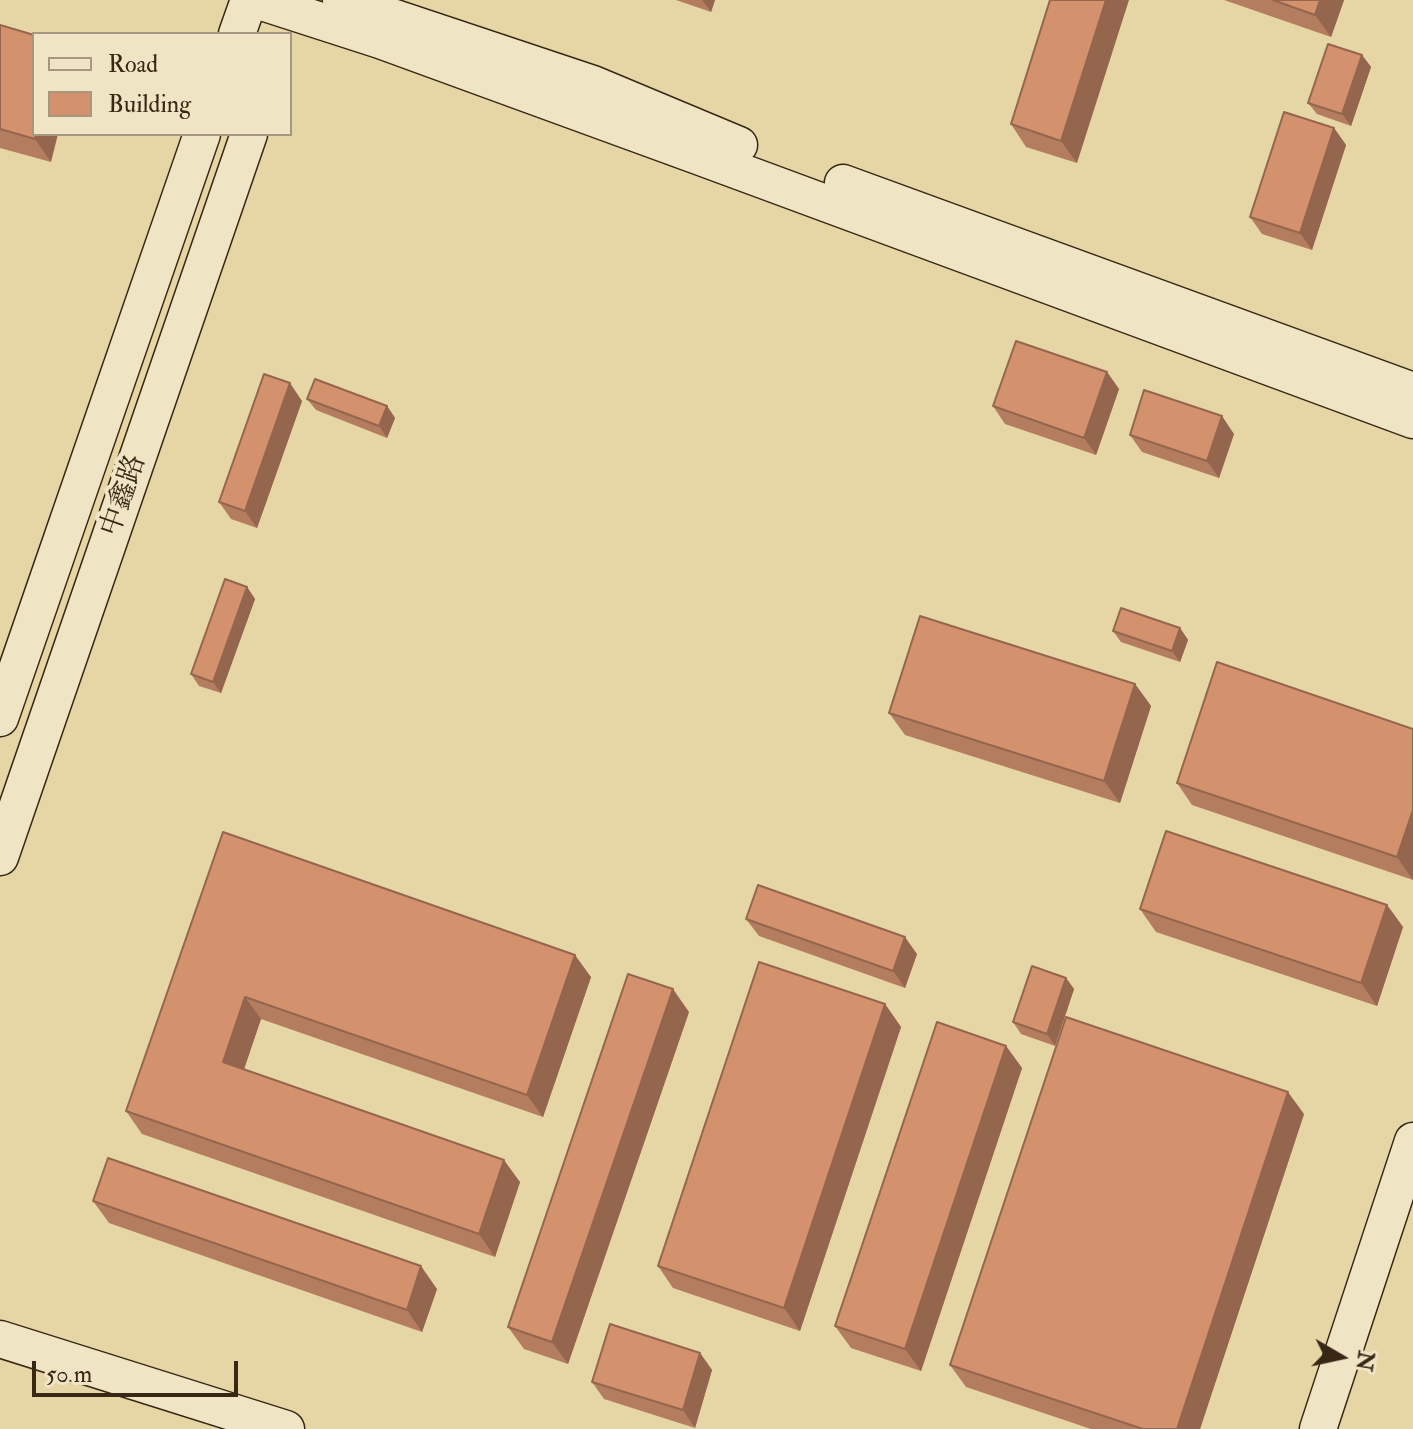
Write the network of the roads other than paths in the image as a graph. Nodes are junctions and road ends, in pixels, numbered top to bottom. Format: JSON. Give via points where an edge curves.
{"nodes":[{"id":1,"x":249,"y":0,"type":"edge"},
{"id":2,"x":256,"y":0,"type":"edge"},
{"id":3,"x":341,"y":0,"type":"edge"},
{"id":4,"x":290,"y":15,"type":"edge"},
{"id":5,"x":238,"y":32,"type":"edge"},
{"id":6,"x":201,"y":136,"type":"edge"},
{"id":7,"x":248,"y":136,"type":"edge"},
{"id":8,"x":1413,"y":391,"type":"edge"},
{"id":9,"x":1413,"y":420,"type":"edge"},
{"id":10,"x":0,"y":718,"type":"edge"},
{"id":11,"x":0,"y":857,"type":"edge"},
{"id":12,"x":1413,"y":1141,"type":"edge"},
{"id":13,"x":0,"y":1339,"type":"edge"},
{"id":14,"x":286,"y":1429,"type":"edge"},
{"id":15,"x":1318,"y":1429,"type":"edge"}],
"edges":[{"from":1,"to":5,"type":"street"},
{"from":2,"to":4,"type":"street"},
{"from":3,"to":8,"type":"street","via":[[593,84],[706,133]]},
{"from":4,"to":9,"type":"street","via":[[380,40]]},
{"from":6,"to":10,"type":"street","name":"中鑫路"},
{"from":7,"to":11,"type":"street","name":"中鑫路"},
{"from":12,"to":15,"type":"street"},
{"from":13,"to":14,"type":"street"}]}
